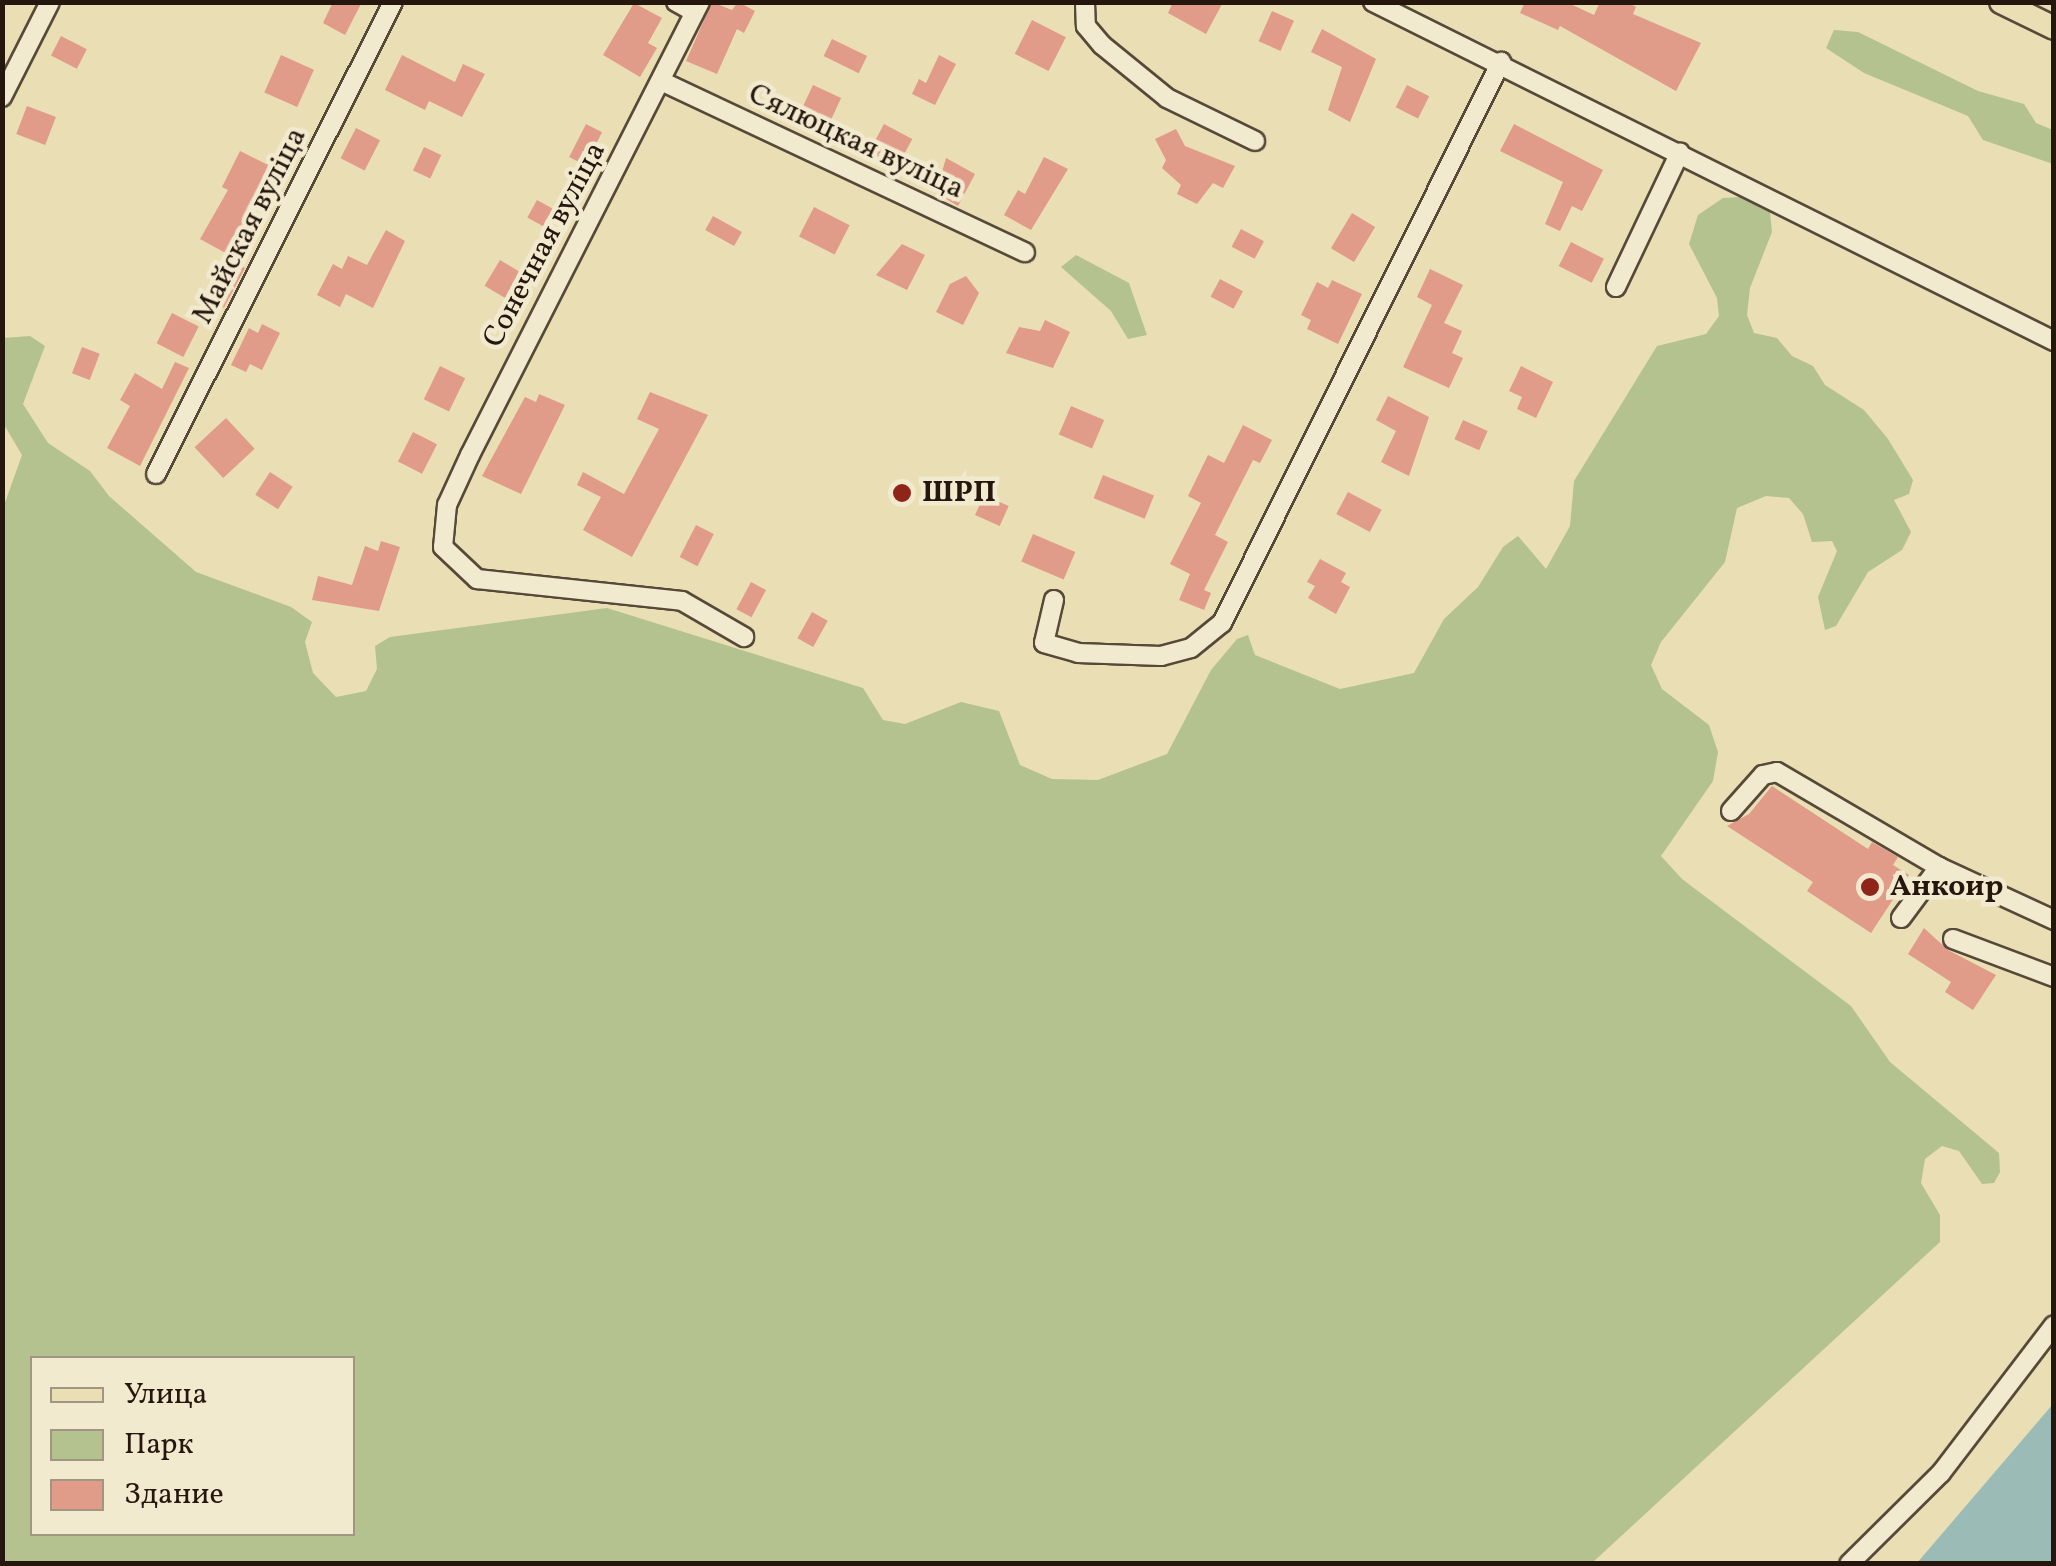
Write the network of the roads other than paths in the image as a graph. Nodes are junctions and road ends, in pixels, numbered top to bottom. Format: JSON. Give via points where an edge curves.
{"nodes":[{"id":1,"x":50,"y":2,"type":"edge"},
{"id":2,"x":393,"y":2,"type":"edge"},
{"id":3,"x":676,"y":2,"type":"edge"},
{"id":4,"x":1085,"y":2,"type":"edge"},
{"id":5,"x":1374,"y":2,"type":"edge"},
{"id":6,"x":2002,"y":2,"type":"edge"},
{"id":7,"x":697,"y":7,"type":"edge"},
{"id":8,"x":2054,"y":28,"type":"edge"},
{"id":9,"x":1501,"y":62,"type":"junction"},
{"id":10,"x":662,"y":82,"type":"junction"},
{"id":11,"x":2,"y":97,"type":"edge"},
{"id":12,"x":1256,"y":140,"type":"dead end"},
{"id":13,"x":1680,"y":152,"type":"junction"},
{"id":14,"x":1025,"y":252,"type":"dead end"},
{"id":15,"x":1616,"y":287,"type":"dead end"},
{"id":16,"x":2054,"y":341,"type":"edge"},
{"id":17,"x":156,"y":474,"type":"dead end"},
{"id":18,"x":1054,"y":600,"type":"dead end"},
{"id":19,"x":744,"y":636,"type":"dead end"},
{"id":20,"x":1731,"y":811,"type":"dead end"},
{"id":21,"x":1939,"y":867,"type":"junction"},
{"id":22,"x":1901,"y":918,"type":"dead end"},
{"id":23,"x":2054,"y":920,"type":"edge"},
{"id":24,"x":1952,"y":940,"type":"dead end"},
{"id":25,"x":2054,"y":978,"type":"edge"},
{"id":26,"x":2054,"y":1326,"type":"edge"},
{"id":27,"x":1849,"y":1564,"type":"edge"}],
"edges":[{"from":1,"to":11,"type":"street"},
{"from":2,"to":17,"type":"street","name":"Майская вуліца"},
{"from":3,"to":7,"type":"street"},
{"from":4,"to":12,"type":"street","via":[[1086,26],[1102,45],[1168,98]]},
{"from":5,"to":9,"type":"street"},
{"from":6,"to":8,"type":"main road"},
{"from":7,"to":10,"type":"street","name":"Сонечная вуліца"},
{"from":9,"to":13,"type":"street"},
{"from":9,"to":18,"type":"street","via":[[1222,623],[1191,648],[1161,656],[1078,653],[1044,643]]},
{"from":10,"to":14,"type":"street","name":"Сялюцкая вуліца"},
{"from":10,"to":19,"type":"street","name":"Сонечная вуліца","via":[[540,310],[447,505],[443,547],[476,579],[682,601]]},
{"from":13,"to":15,"type":"street"},
{"from":13,"to":16,"type":"street"},
{"from":20,"to":21,"type":"street","via":[[1763,775],[1777,772]]},
{"from":21,"to":22,"type":"street"},
{"from":21,"to":23,"type":"street"},
{"from":24,"to":25,"type":"street"},
{"from":26,"to":27,"type":"street","via":[[1941,1474]]}]}
